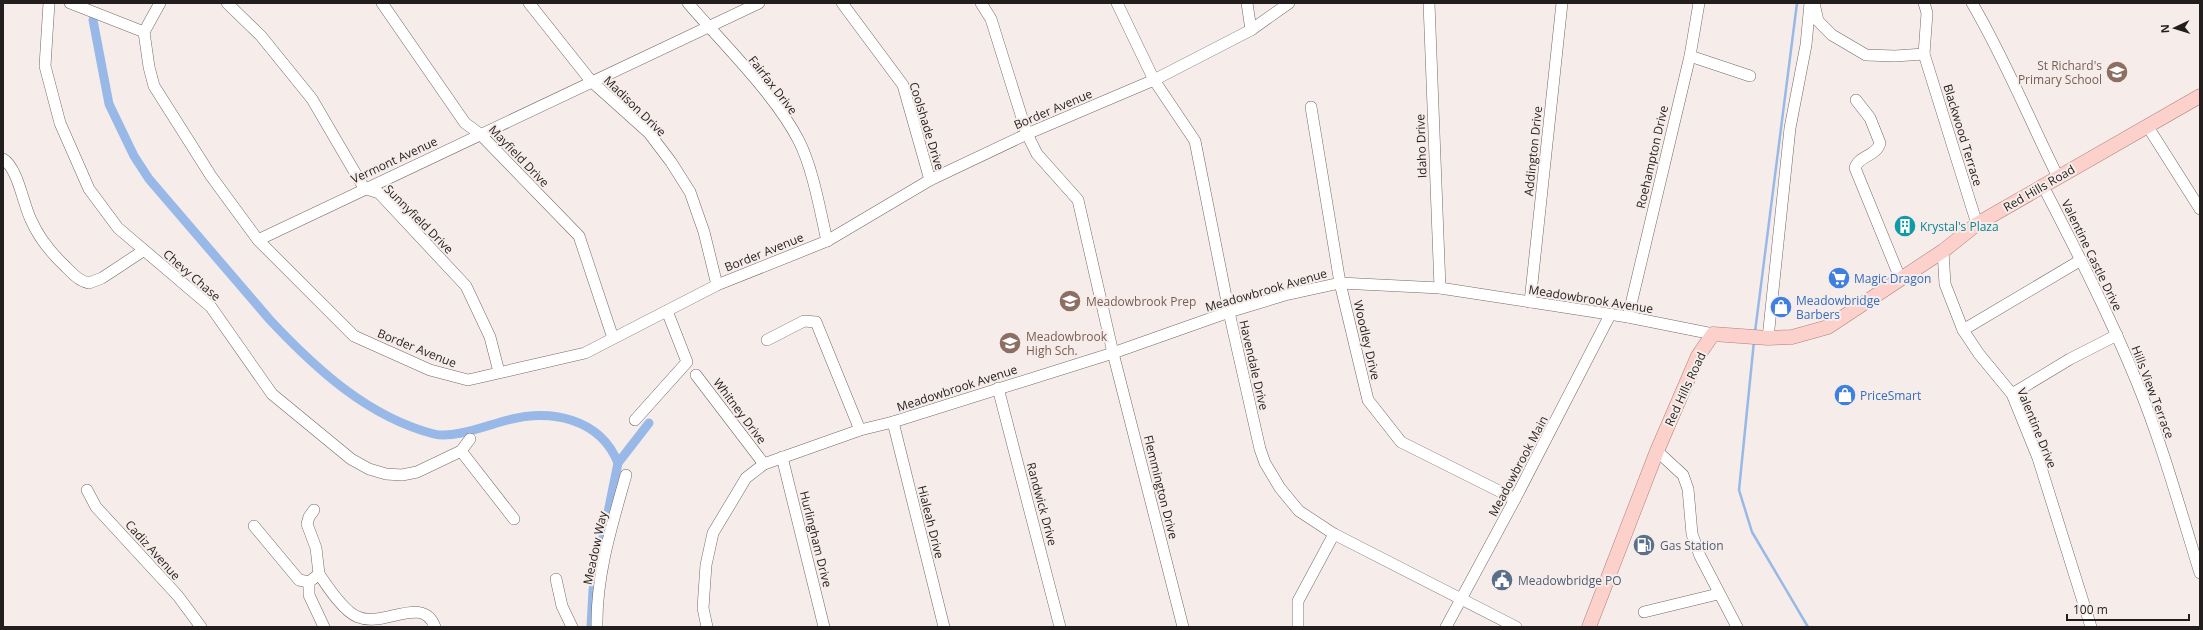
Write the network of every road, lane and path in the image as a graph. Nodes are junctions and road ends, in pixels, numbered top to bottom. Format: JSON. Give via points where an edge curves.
{"nodes":[{"id":1,"x":49,"y":3,"type":"edge"},
{"id":2,"x":70,"y":3,"type":"edge"},
{"id":3,"x":160,"y":3,"type":"edge"},
{"id":4,"x":227,"y":3,"type":"edge"},
{"id":5,"x":382,"y":3,"type":"edge"},
{"id":6,"x":529,"y":3,"type":"edge"},
{"id":7,"x":688,"y":3,"type":"edge"},
{"id":8,"x":759,"y":3,"type":"edge"},
{"id":9,"x":842,"y":3,"type":"edge"},
{"id":10,"x":981,"y":3,"type":"edge"},
{"id":11,"x":1117,"y":3,"type":"edge"},
{"id":12,"x":1247,"y":3,"type":"edge"},
{"id":13,"x":1289,"y":3,"type":"edge"},
{"id":14,"x":1429,"y":3,"type":"edge"},
{"id":15,"x":1562,"y":3,"type":"edge"},
{"id":16,"x":1700,"y":3,"type":"edge"},
{"id":17,"x":1810,"y":3,"type":"edge"},
{"id":18,"x":1814,"y":3,"type":"edge"},
{"id":19,"x":1924,"y":3,"type":"edge"},
{"id":20,"x":1972,"y":3,"type":"edge"},
{"id":21,"x":709,"y":27,"type":"junction"},
{"id":22,"x":1251,"y":30,"type":"junction"},
{"id":23,"x":144,"y":32,"type":"junction"},
{"id":24,"x":1924,"y":54,"type":"junction"},
{"id":25,"x":1690,"y":56,"type":"junction"},
{"id":26,"x":1750,"y":76,"type":"dead end"},
{"id":27,"x":1154,"y":80,"type":"junction"},
{"id":28,"x":591,"y":81,"type":"junction"},
{"id":29,"x":2200,"y":96,"type":"edge"},
{"id":30,"x":1856,"y":100,"type":"dead end"},
{"id":31,"x":1311,"y":107,"type":"dead end"},
{"id":32,"x":2148,"y":127,"type":"junction"},
{"id":33,"x":480,"y":134,"type":"junction"},
{"id":34,"x":1027,"y":134,"type":"junction"},
{"id":35,"x":3,"y":159,"type":"edge"},
{"id":36,"x":2058,"y":177,"type":"junction"},
{"id":37,"x":930,"y":180,"type":"junction"},
{"id":38,"x":2043,"y":186,"type":"junction"},
{"id":39,"x":364,"y":188,"type":"junction"},
{"id":40,"x":2200,"y":209,"type":"edge"},
{"id":41,"x":1977,"y":224,"type":"junction"},
{"id":42,"x":258,"y":240,"type":"junction"},
{"id":43,"x":827,"y":241,"type":"junction"},
{"id":44,"x":143,"y":251,"type":"junction"},
{"id":45,"x":1943,"y":251,"type":"junction"},
{"id":46,"x":2082,"y":260,"type":"junction"},
{"id":47,"x":1900,"y":278,"type":"junction"},
{"id":48,"x":1340,"y":282,"type":"junction"},
{"id":49,"x":717,"y":285,"type":"junction"},
{"id":50,"x":1440,"y":288,"type":"junction"},
{"id":51,"x":1530,"y":302,"type":"junction"},
{"id":52,"x":667,"y":311,"type":"junction"},
{"id":53,"x":1229,"y":312,"type":"junction"},
{"id":54,"x":1610,"y":316,"type":"junction"},
{"id":55,"x":1628,"y":317,"type":"junction"},
{"id":56,"x":1963,"y":330,"type":"junction"},
{"id":57,"x":1713,"y":334,"type":"junction"},
{"id":58,"x":2116,"y":335,"type":"junction"},
{"id":59,"x":613,"y":338,"type":"junction"},
{"id":60,"x":1768,"y":338,"type":"junction"},
{"id":61,"x":767,"y":340,"type":"dead end"},
{"id":62,"x":1113,"y":353,"type":"junction"},
{"id":63,"x":499,"y":372,"type":"junction"},
{"id":64,"x":696,"y":374,"type":"dead end"},
{"id":65,"x":998,"y":388,"type":"junction"},
{"id":66,"x":2012,"y":394,"type":"junction"},
{"id":67,"x":635,"y":420,"type":"dead end"},
{"id":68,"x":893,"y":422,"type":"junction"},
{"id":69,"x":860,"y":430,"type":"junction"},
{"id":70,"x":470,"y":439,"type":"dead end"},
{"id":71,"x":461,"y":451,"type":"junction"},
{"id":72,"x":1657,"y":451,"type":"junction"},
{"id":73,"x":782,"y":457,"type":"junction"},
{"id":74,"x":764,"y":464,"type":"junction"},
{"id":75,"x":626,"y":475,"type":"dead end"},
{"id":76,"x":86,"y":490,"type":"dead end"},
{"id":77,"x":1515,"y":499,"type":"junction"},
{"id":78,"x":314,"y":510,"type":"dead end"},
{"id":79,"x":514,"y":519,"type":"dead end"},
{"id":80,"x":254,"y":526,"type":"dead end"},
{"id":81,"x":1334,"y":534,"type":"junction"},
{"id":82,"x":2200,"y":573,"type":"edge"},
{"id":83,"x":319,"y":574,"type":"junction"},
{"id":84,"x":556,"y":579,"type":"dead end"},
{"id":85,"x":308,"y":582,"type":"junction"},
{"id":86,"x":1718,"y":594,"type":"junction"},
{"id":87,"x":1461,"y":599,"type":"junction"},
{"id":88,"x":1644,"y":612,"type":"dead end"},
{"id":89,"x":201,"y":627,"type":"edge"},
{"id":90,"x":324,"y":627,"type":"edge"},
{"id":91,"x":435,"y":627,"type":"edge"},
{"id":92,"x":572,"y":627,"type":"edge"},
{"id":93,"x":597,"y":627,"type":"edge"},
{"id":94,"x":707,"y":627,"type":"edge"},
{"id":95,"x":824,"y":627,"type":"edge"},
{"id":96,"x":944,"y":627,"type":"edge"},
{"id":97,"x":1060,"y":627,"type":"edge"},
{"id":98,"x":1183,"y":627,"type":"edge"},
{"id":99,"x":1298,"y":627,"type":"edge"},
{"id":100,"x":1446,"y":627,"type":"edge"},
{"id":101,"x":1516,"y":627,"type":"edge"},
{"id":102,"x":1588,"y":627,"type":"edge"},
{"id":103,"x":1737,"y":627,"type":"edge"},
{"id":104,"x":2090,"y":627,"type":"edge"}],
"edges":[{"from":1,"to":44,"type":"street","name":"Chevy Chase","via":[[45,66],[60,122],[89,189],[118,228]]},
{"from":2,"to":23,"type":"street"},
{"from":3,"to":23,"type":"street"},
{"from":4,"to":39,"type":"street","name":"Sunnyfield Drive","via":[[261,36],[307,94]]},
{"from":5,"to":33,"type":"street","name":"Mayfield Drive","via":[[465,123]]},
{"from":6,"to":28,"type":"street","name":"Madison Drive"},
{"from":7,"to":21,"type":"street","name":"Fairfax Drive"},
{"from":8,"to":21,"type":"street","name":"Vermont Avenue"},
{"from":9,"to":37,"type":"street","name":"Coolshade Drive","via":[[903,85]]},
{"from":10,"to":34,"type":"street","name":"Flemmington Drive","via":[[991,19]]},
{"from":11,"to":27,"type":"street","name":"Havendale Drive"},
{"from":12,"to":22,"type":"street"},
{"from":13,"to":22,"type":"street","name":"Border Avenue"},
{"from":14,"to":50,"type":"street","name":"Idaho Drive"},
{"from":15,"to":51,"type":"street","name":"Addington Drive"},
{"from":16,"to":25,"type":"street","name":"Roehampton Drive"},
{"from":17,"to":60,"type":"street","via":[[1806,45],[1790,128]]},
{"from":18,"to":24,"type":"street","via":[[1818,21],[1832,35],[1866,55]]},
{"from":19,"to":24,"type":"street","via":[[1927,13]]},
{"from":20,"to":36,"type":"street","via":[[2008,67],[2031,123]]},
{"from":21,"to":28,"type":"street","name":"Vermont Avenue"},
{"from":21,"to":43,"type":"street","name":"Fairfax Drive","via":[[771,99],[799,142],[814,186]]},
{"from":22,"to":27,"type":"street","name":"Border Avenue"},
{"from":23,"to":42,"type":"street","via":[[154,86],[211,176]]},
{"from":24,"to":41,"type":"street","name":"Blackwood Terrace"},
{"from":25,"to":26,"type":"street"},
{"from":25,"to":55,"type":"street","name":"Roehampton Drive"},
{"from":27,"to":34,"type":"street","name":"Border Avenue"},
{"from":27,"to":53,"type":"street","name":"Havendale Drive","via":[[1195,141]]},
{"from":28,"to":33,"type":"street","name":"Vermont Avenue"},
{"from":28,"to":49,"type":"street","name":"Madison Drive","via":[[649,133],[690,192],[704,232]]},
{"from":29,"to":32,"type":"main road","name":"Red Hills Road"},
{"from":30,"to":47,"type":"street","via":[[1870,118],[1880,143],[1876,150],[1856,164],[1856,171]]},
{"from":31,"to":48,"type":"street","name":"Woodley Drive"},
{"from":32,"to":36,"type":"main road","name":"Red Hills Road"},
{"from":32,"to":40,"type":"street"},
{"from":33,"to":39,"type":"street","name":"Vermont Avenue"},
{"from":33,"to":59,"type":"street","name":"Mayfield Drive","via":[[579,236]]},
{"from":34,"to":37,"type":"street","name":"Border Avenue"},
{"from":34,"to":62,"type":"street","name":"Flemmington Drive","via":[[1037,154],[1078,200]]},
{"from":35,"to":44,"type":"street","via":[[13,170],[30,219],[40,236],[78,279],[89,283],[102,278]]},
{"from":36,"to":38,"type":"main road","name":"Red Hills Road"},
{"from":37,"to":43,"type":"street","name":"Border Avenue"},
{"from":38,"to":41,"type":"main road","name":"Red Hills Road"},
{"from":38,"to":46,"type":"street","name":"Valentine Castle Drive"},
{"from":39,"to":42,"type":"street","name":"Vermont Avenue"},
{"from":39,"to":63,"type":"street","name":"Sunnyfield Drive","via":[[378,193],[466,286],[490,337]]},
{"from":41,"to":45,"type":"main road","name":"Red Hills Road"},
{"from":42,"to":63,"type":"street","name":"Border Avenue","via":[[354,336],[449,376],[468,380]]},
{"from":43,"to":49,"type":"street","name":"Border Avenue"},
{"from":44,"to":71,"type":"street","name":"Chevy Chase","via":[[211,307],[272,394],[368,469],[402,475],[417,472]]},
{"from":45,"to":47,"type":"main road","name":"Red Hills Road"},
{"from":45,"to":56,"type":"street","name":"Valentine Drive","via":[[1945,284]]},
{"from":46,"to":56,"type":"street"},
{"from":46,"to":58,"type":"street","name":"Valentine Castle Drive"},
{"from":47,"to":60,"type":"main road","name":"Red Hills Road","via":[[1828,327],[1792,337]]},
{"from":48,"to":50,"type":"street","name":"Meadowbrook Avenue"},
{"from":48,"to":53,"type":"street","name":"Meadowbrook Avenue"},
{"from":48,"to":77,"type":"street","name":"Woodley Drive","via":[[1368,400],[1382,420],[1401,442]]},
{"from":49,"to":52,"type":"street","name":"Border Avenue"},
{"from":50,"to":51,"type":"street","name":"Meadowbrook Avenue"},
{"from":51,"to":54,"type":"street","name":"Meadowbrook Avenue"},
{"from":52,"to":59,"type":"street","name":"Border Avenue"},
{"from":52,"to":67,"type":"street","via":[[687,362]]},
{"from":53,"to":62,"type":"street","name":"Meadowbrook Avenue"},
{"from":53,"to":81,"type":"street","name":"Havendale Drive","via":[[1265,463],[1280,488],[1299,510]]},
{"from":54,"to":55,"type":"street","name":"Meadowbrook Avenue"},
{"from":54,"to":77,"type":"street","name":"Meadowbrook Main"},
{"from":55,"to":57,"type":"street","name":"Meadowbrook Avenue"},
{"from":56,"to":66,"type":"street","name":"Valentine Drive"},
{"from":57,"to":60,"type":"main road","name":"Red Hills Road"},
{"from":57,"to":72,"type":"main road","name":"Red Hills Road","via":[[1698,356]]},
{"from":58,"to":66,"type":"street","name":"Hills View Terrace","via":[[2070,358]]},
{"from":58,"to":82,"type":"street","name":"Hills View Terrace","via":[[2154,427]]},
{"from":59,"to":63,"type":"street","name":"Border Avenue","via":[[585,353]]},
{"from":61,"to":69,"type":"street","via":[[804,321],[816,322]]},
{"from":62,"to":65,"type":"street","name":"Meadowbrook Avenue"},
{"from":62,"to":98,"type":"street","name":"Flemmington Drive"},
{"from":64,"to":74,"type":"street","name":"Whitney Drive"},
{"from":65,"to":68,"type":"street","name":"Meadowbrook Avenue"},
{"from":65,"to":97,"type":"street","name":"Randwick Drive"},
{"from":66,"to":104,"type":"street","name":"Valentine Drive","via":[[2038,458]]},
{"from":68,"to":69,"type":"street","name":"Meadowbrook Avenue"},
{"from":68,"to":96,"type":"street","name":"Hialeah Drive"},
{"from":69,"to":73,"type":"street","name":"Meadowbrook Avenue"},
{"from":70,"to":71,"type":"street","name":"Chevy Chase"},
{"from":71,"to":79,"type":"street"},
{"from":72,"to":86,"type":"street","via":[[1683,475],[1688,489],[1692,534]]},
{"from":72,"to":102,"type":"main road","name":"Red Hills Road"},
{"from":73,"to":74,"type":"street","name":"Meadowbrook Avenue"},
{"from":73,"to":95,"type":"street","name":"Hurlingham Drive"},
{"from":74,"to":94,"type":"street","name":"Meadowbrook Avenue","via":[[746,478],[713,533],[706,566],[703,608]]},
{"from":75,"to":93,"type":"street","name":"Meadow Way","via":[[599,586]]},
{"from":76,"to":89,"type":"street","name":"Cadiz Avenue","via":[[96,506],[178,596]]},
{"from":77,"to":87,"type":"street","name":"Meadowbrook Main"},
{"from":78,"to":83,"type":"street","via":[[307,524],[316,548]]},
{"from":80,"to":85,"type":"street","via":[[299,580]]},
{"from":81,"to":87,"type":"street","name":"Havendale Drive"},
{"from":81,"to":99,"type":"street","via":[[1298,601]]},
{"from":83,"to":85,"type":"street"},
{"from":83,"to":91,"type":"street","via":[[356,617],[370,621],[414,611],[427,615]]},
{"from":84,"to":92,"type":"street","via":[[562,606]]},
{"from":85,"to":90,"type":"street","via":[[309,595]]},
{"from":86,"to":88,"type":"street"},
{"from":86,"to":103,"type":"street"},
{"from":87,"to":100,"type":"street","name":"Meadowbrook Main"},
{"from":87,"to":101,"type":"street","name":"Havendale Drive"}]}
